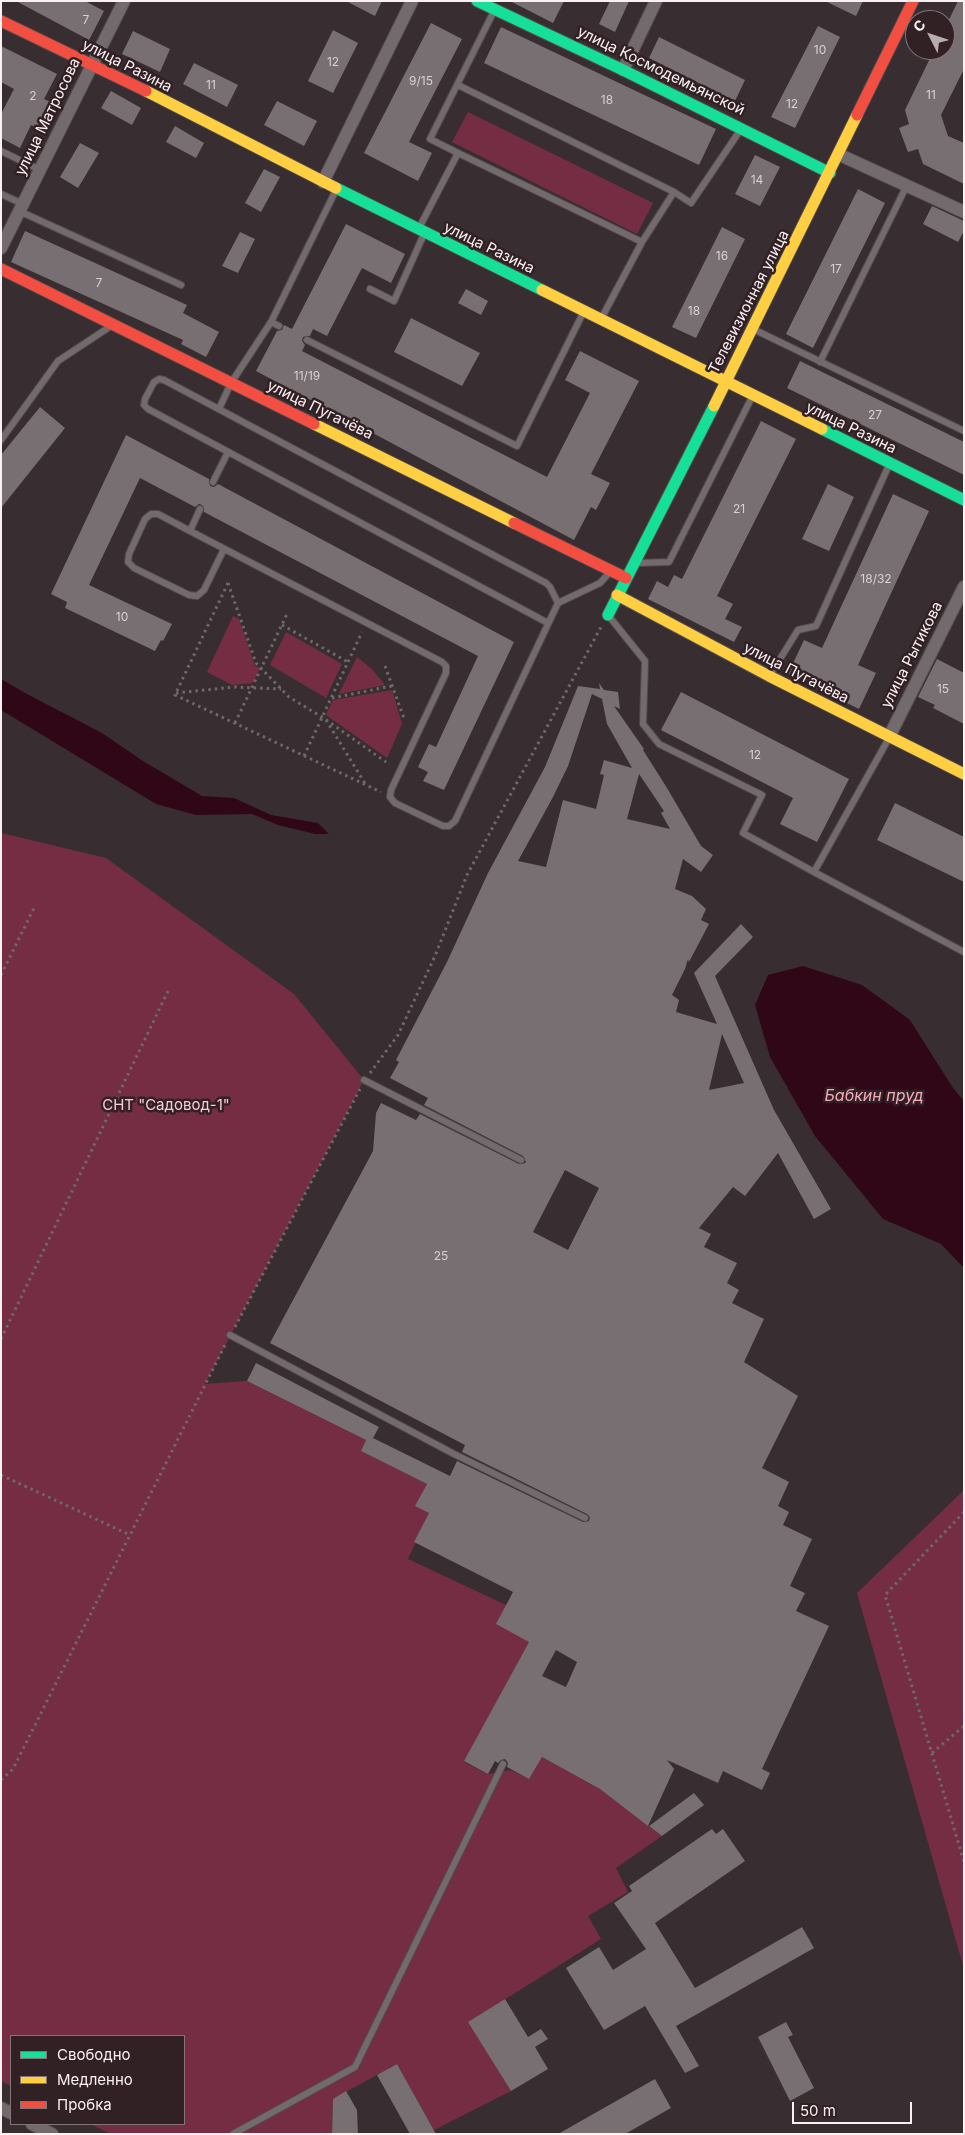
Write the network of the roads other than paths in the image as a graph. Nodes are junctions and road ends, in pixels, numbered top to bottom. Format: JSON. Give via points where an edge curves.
{"nodes":[{"id":1,"x":124,"y":1,"type":"edge"},
{"id":2,"x":412,"y":1,"type":"edge"},
{"id":3,"x":477,"y":1,"type":"edge"},
{"id":4,"x":656,"y":1,"type":"edge"},
{"id":5,"x":913,"y":1,"type":"edge"},
{"id":6,"x":495,"y":10,"type":"junction"},
{"id":7,"x":1,"y":21,"type":"edge"},
{"id":8,"x":92,"y":64,"type":"junction"},
{"id":9,"x":623,"y":70,"type":"junction"},
{"id":10,"x":458,"y":85,"type":"junction"},
{"id":11,"x":741,"y":128,"type":"junction"},
{"id":12,"x":1,"y":151,"type":"edge"},
{"id":13,"x":458,"y":153,"type":"junction"},
{"id":14,"x":840,"y":155,"type":"junction"},
{"id":15,"x":40,"y":170,"type":"junction"},
{"id":16,"x":830,"y":173,"type":"junction"},
{"id":17,"x":323,"y":182,"type":"junction"},
{"id":18,"x":907,"y":185,"type":"junction"},
{"id":19,"x":336,"y":189,"type":"junction"},
{"id":20,"x":674,"y":192,"type":"junction"},
{"id":21,"x":1,"y":194,"type":"edge"},
{"id":22,"x":21,"y":208,"type":"junction"},
{"id":23,"x":964,"y":212,"type":"edge"},
{"id":24,"x":421,"y":231,"type":"junction"},
{"id":25,"x":642,"y":242,"type":"junction"},
{"id":26,"x":1,"y":248,"type":"edge"},
{"id":27,"x":1,"y":269,"type":"edge"},
{"id":28,"x":181,"y":286,"type":"dead end"},
{"id":29,"x":370,"y":289,"type":"dead end"},
{"id":30,"x":584,"y":312,"type":"junction"},
{"id":31,"x":601,"y":320,"type":"junction"},
{"id":32,"x":271,"y":322,"type":"junction"},
{"id":33,"x":113,"y":325,"type":"junction"},
{"id":34,"x":280,"y":326,"type":"dead end"},
{"id":35,"x":753,"y":329,"type":"junction"},
{"id":36,"x":308,"y":340,"type":"dead end"},
{"id":37,"x":820,"y":362,"type":"junction"},
{"id":38,"x":725,"y":382,"type":"junction"},
{"id":39,"x":231,"y":383,"type":"junction"},
{"id":40,"x":753,"y":396,"type":"junction"},
{"id":41,"x":219,"y":409,"type":"junction"},
{"id":42,"x":964,"y":431,"type":"edge"},
{"id":43,"x":1,"y":440,"type":"edge"},
{"id":44,"x":228,"y":452,"type":"junction"},
{"id":45,"x":889,"y":464,"type":"junction"},
{"id":46,"x":213,"y":482,"type":"dead end"},
{"id":47,"x":964,"y":500,"type":"edge"},
{"id":48,"x":200,"y":510,"type":"dead end"},
{"id":49,"x":190,"y":531,"type":"junction"},
{"id":50,"x":224,"y":549,"type":"junction"},
{"id":51,"x":634,"y":563,"type":"junction"},
{"id":52,"x":611,"y":571,"type":"junction"},
{"id":53,"x":626,"y":578,"type":"junction"},
{"id":54,"x":964,"y":587,"type":"edge"},
{"id":55,"x":617,"y":595,"type":"junction"},
{"id":56,"x":558,"y":603,"type":"junction"},
{"id":57,"x":608,"y":615,"type":"joint"},
{"id":58,"x":548,"y":623,"type":"junction"},
{"id":59,"x":769,"y":676,"type":"junction"},
{"id":60,"x":889,"y":737,"type":"junction"},
{"id":61,"x":964,"y":774,"type":"edge"},
{"id":62,"x":814,"y":872,"type":"junction"},
{"id":63,"x":964,"y":952,"type":"edge"},
{"id":64,"x":364,"y":1080,"type":"road end"},
{"id":65,"x":521,"y":1160,"type":"dead end"},
{"id":66,"x":230,"y":1336,"type":"road end"},
{"id":67,"x":585,"y":1518,"type":"dead end"},
{"id":68,"x":503,"y":1764,"type":"dead end"},
{"id":69,"x":34,"y":2125,"type":"edge"},
{"id":70,"x":52,"y":2134,"type":"edge"},
{"id":71,"x":233,"y":2134,"type":"edge"}],
"edges":[{"from":1,"to":8,"type":"street","name":"улица Матросова"},
{"from":2,"to":17,"type":"street"},
{"from":3,"to":6,"type":"street","name":"улица Космодемьянской"},
{"from":4,"to":9,"type":"street"},
{"from":5,"to":14,"type":"street","name":"Телевизионная улица"},
{"from":6,"to":9,"type":"street","name":"улица Космодемьянской"},
{"from":6,"to":10,"type":"lane"},
{"from":7,"to":8,"type":"street","name":"улица Разина"},
{"from":8,"to":15,"type":"street","name":"улица Матросова"},
{"from":8,"to":17,"type":"street","name":"улица Разина"},
{"from":9,"to":11,"type":"street","name":"улица Космодемьянской"},
{"from":10,"to":13,"type":"lane","via":[[430,139]]},
{"from":10,"to":20,"type":"lane"},
{"from":11,"to":16,"type":"street","name":"улица Космодемьянской"},
{"from":11,"to":20,"type":"lane","via":[[691,203]]},
{"from":12,"to":15,"type":"lane"},
{"from":13,"to":24,"type":"lane"},
{"from":13,"to":25,"type":"lane"},
{"from":14,"to":16,"type":"street","name":"Телевизионная улица"},
{"from":14,"to":18,"type":"street"},
{"from":15,"to":22,"type":"street","name":"улица Матросова"},
{"from":16,"to":35,"type":"street","name":"Телевизионная улица"},
{"from":17,"to":19,"type":"street","name":"улица Разина"},
{"from":18,"to":23,"type":"street"},
{"from":18,"to":37,"type":"lane"},
{"from":19,"to":24,"type":"street","name":"улица Разина"},
{"from":19,"to":32,"type":"lane"},
{"from":20,"to":25,"type":"lane"},
{"from":21,"to":22,"type":"lane"},
{"from":22,"to":26,"type":"street","name":"улица Матросова"},
{"from":22,"to":28,"type":"lane"},
{"from":24,"to":29,"type":"lane","via":[[394,301]]},
{"from":24,"to":30,"type":"street","name":"улица Разина"},
{"from":25,"to":31,"type":"lane"},
{"from":27,"to":33,"type":"street","name":"улица Пугачёва"},
{"from":30,"to":31,"type":"street","name":"улица Разина"},
{"from":30,"to":36,"type":"lane","via":[[517,446]]},
{"from":31,"to":38,"type":"street","name":"улица Разина"},
{"from":32,"to":34,"type":"lane"},
{"from":32,"to":39,"type":"lane"},
{"from":33,"to":39,"type":"street","name":"улица Пугачёва"},
{"from":33,"to":43,"type":"lane","via":[[58,361]]},
{"from":35,"to":37,"type":"lane"},
{"from":35,"to":38,"type":"street","name":"Телевизионная улица"},
{"from":37,"to":42,"type":"lane"},
{"from":38,"to":40,"type":"street","name":"улица Разина"},
{"from":38,"to":51,"type":"street","name":"Телевизионная улица"},
{"from":39,"to":41,"type":"lane"},
{"from":39,"to":52,"type":"street","name":"улица Пугачёва"},
{"from":40,"to":45,"type":"street","name":"улица Разина"},
{"from":40,"to":51,"type":"lane","via":[[669,562]]},
{"from":41,"to":44,"type":"lane","via":[[159,379],[154,382],[144,405]]},
{"from":41,"to":56,"type":"lane","via":[[546,583]]},
{"from":44,"to":46,"type":"lane"},
{"from":44,"to":58,"type":"lane"},
{"from":45,"to":47,"type":"street","name":"улица Разина"},
{"from":45,"to":59,"type":"lane","via":[[816,626],[798,630]]},
{"from":48,"to":49,"type":"lane"},
{"from":49,"to":50,"type":"lane"},
{"from":49,"to":50,"type":"lane","via":[[158,514],[151,514],[145,519],[128,562],[134,568],[197,596],[204,590]]},
{"from":50,"to":58,"type":"lane","via":[[446,666],[446,673],[390,797],[395,803],[443,826],[454,821]]},
{"from":51,"to":53,"type":"street","name":"Телевизионная улица"},
{"from":52,"to":53,"type":"street","name":"улица Пугачёва"},
{"from":52,"to":56,"type":"lane","via":[[600,583]]},
{"from":53,"to":55,"type":"street","name":"Телевизионная улица"},
{"from":54,"to":60,"type":"street","name":"улица Рытикова"},
{"from":55,"to":57,"type":"street","name":"Телевизионная улица"},
{"from":55,"to":59,"type":"street","name":"улица Пугачёва"},
{"from":56,"to":58,"type":"lane"},
{"from":57,"to":62,"type":"lane","via":[[645,661],[643,724],[659,744],[762,795],[743,833]]},
{"from":59,"to":60,"type":"street","name":"улица Пугачёва"},
{"from":60,"to":61,"type":"street","name":"улица Пугачёва"},
{"from":60,"to":62,"type":"lane"},
{"from":62,"to":63,"type":"lane"},
{"from":64,"to":65,"type":"lane"},
{"from":66,"to":67,"type":"lane","via":[[454,1454]]},
{"from":68,"to":71,"type":"lane","via":[[355,2067]]},
{"from":69,"to":70,"type":"street"}]}
